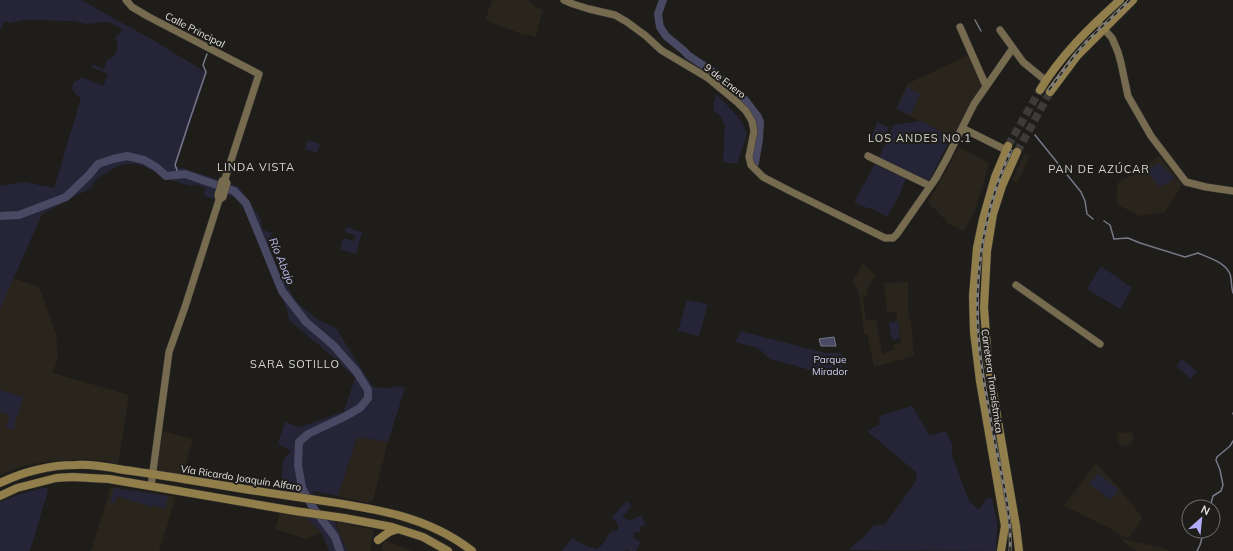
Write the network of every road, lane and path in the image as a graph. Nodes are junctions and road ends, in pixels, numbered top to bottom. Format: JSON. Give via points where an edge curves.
{"nodes":[{"id":1,"x":126,"y":0,"type":"edge"},
{"id":2,"x":564,"y":0,"type":"edge"},
{"id":3,"x":1120,"y":0,"type":"edge"},
{"id":4,"x":1133,"y":0,"type":"edge"},
{"id":5,"x":1097,"y":21,"type":"junction"},
{"id":6,"x":960,"y":27,"type":"dead end"},
{"id":7,"x":1104,"y":28,"type":"junction"},
{"id":8,"x":1000,"y":30,"type":"dead end"},
{"id":9,"x":1013,"y":48,"type":"junction"},
{"id":10,"x":1045,"y":80,"type":"junction"},
{"id":11,"x":986,"y":86,"type":"junction"},
{"id":12,"x":1040,"y":90,"type":"tunnel mouth"},
{"id":13,"x":1050,"y":92,"type":"tunnel mouth"},
{"id":14,"x":962,"y":128,"type":"junction"},
{"id":15,"x":1007,"y":148,"type":"joint"},
{"id":16,"x":1017,"y":152,"type":"tunnel mouth"},
{"id":17,"x":868,"y":156,"type":"dead end"},
{"id":18,"x":928,"y":189,"type":"junction"},
{"id":19,"x":1233,"y":192,"type":"edge"},
{"id":20,"x":1016,"y":284,"type":"dead end"},
{"id":21,"x":1100,"y":344,"type":"dead end"},
{"id":22,"x":153,"y":474,"type":"junction"},
{"id":23,"x":0,"y":483,"type":"edge"},
{"id":24,"x":151,"y":486,"type":"junction"},
{"id":25,"x":0,"y":496,"type":"edge"},
{"id":26,"x":374,"y":509,"type":"junction"},
{"id":27,"x":385,"y":512,"type":"junction"},
{"id":28,"x":341,"y":517,"type":"junction"},
{"id":29,"x":382,"y":525,"type":"junction"},
{"id":30,"x":1005,"y":526,"type":"junction"},
{"id":31,"x":399,"y":529,"type":"junction"},
{"id":32,"x":378,"y":540,"type":"dead end"},
{"id":33,"x":448,"y":551,"type":"edge"},
{"id":34,"x":472,"y":551,"type":"edge"},
{"id":35,"x":1002,"y":551,"type":"edge"},
{"id":36,"x":1006,"y":551,"type":"edge"},
{"id":37,"x":1018,"y":551,"type":"edge"}],
"edges":[{"from":1,"to":22,"type":"street","name":"Calle Principal","via":[[132,7],[149,17],[259,74],[170,352]]},
{"from":2,"to":18,"type":"street","name":"9 de Enero","via":[[615,15],[635,27],[661,50],[722,89],[752,121],[754,131],[749,157],[751,165],[763,177],[885,238],[897,234]]},
{"from":3,"to":5,"type":"main road"},
{"from":4,"to":7,"type":"main road"},
{"from":5,"to":7,"type":"street"},
{"from":5,"to":10,"type":"main road"},
{"from":6,"to":11,"type":"street"},
{"from":7,"to":13,"type":"main road","via":[[1077,56]]},
{"from":7,"to":19,"type":"street","via":[[1112,38],[1122,63],[1128,96],[1160,150],[1186,182]]},
{"from":8,"to":9,"type":"street"},
{"from":9,"to":10,"type":"street","via":[[1023,62]]},
{"from":9,"to":11,"type":"street"},
{"from":10,"to":12,"type":"main road"},
{"from":11,"to":14,"type":"street"},
{"from":14,"to":15,"type":"street"},
{"from":14,"to":18,"type":"street"},
{"from":15,"to":30,"type":"main road","name":"Carretera Transístmica","via":[[991,188],[983,219],[973,302],[975,347]]},
{"from":16,"to":37,"type":"main road","name":"Carretera Transístmica","via":[[993,214],[987,251],[984,306],[988,363],[1018,538]]},
{"from":17,"to":18,"type":"street"},
{"from":20,"to":21,"type":"street"},
{"from":22,"to":23,"type":"main road","name":"Vía Ricardo Joaquín Alfaro","via":[[93,465],[60,466]]},
{"from":22,"to":24,"type":"street"},
{"from":22,"to":26,"type":"main road","name":"Vía Ricardo Joaquín Alfaro"},
{"from":24,"to":25,"type":"main road","via":[[109,479],[56,478],[18,488]]},
{"from":24,"to":28,"type":"main road"},
{"from":26,"to":27,"type":"main road","name":"Vía Ricardo Joaquín Alfaro"},
{"from":26,"to":28,"type":"main road","via":[[368,516]]},
{"from":27,"to":29,"type":"main road"},
{"from":27,"to":34,"type":"main road","name":"Vía Ricardo Joaquín Alfaro","via":[[425,524],[449,535]]},
{"from":28,"to":29,"type":"main road"},
{"from":29,"to":31,"type":"main road"},
{"from":30,"to":35,"type":"main road","name":"Carretera Transístmica"},
{"from":30,"to":36,"type":"main road"},
{"from":31,"to":32,"type":"main road"},
{"from":31,"to":33,"type":"main road"}]}
